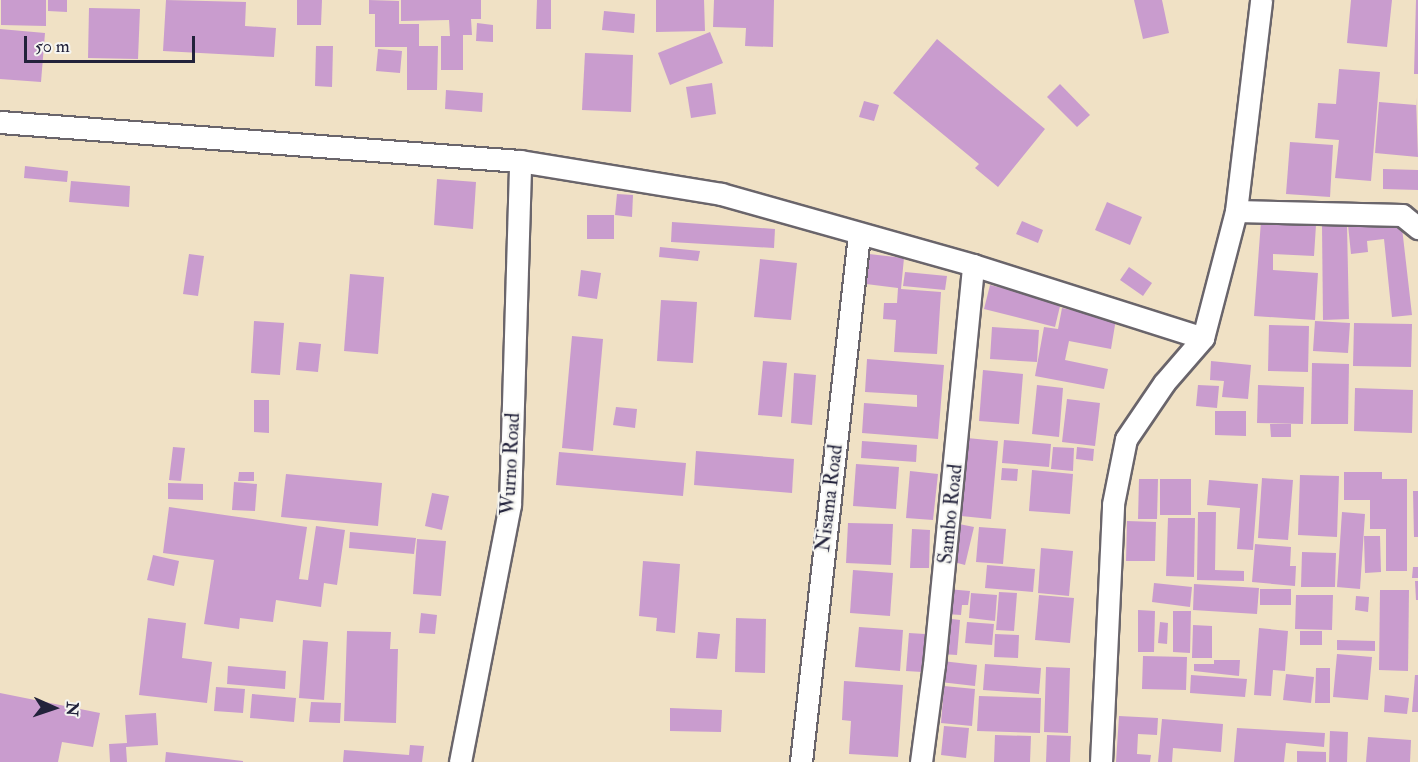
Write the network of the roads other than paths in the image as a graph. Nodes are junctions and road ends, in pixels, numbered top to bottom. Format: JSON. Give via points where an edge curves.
{"nodes":[{"id":1,"x":1261,"y":0,"type":"edge"},
{"id":2,"x":0,"y":122,"type":"edge"},
{"id":3,"x":520,"y":161,"type":"junction"},
{"id":4,"x":1236,"y":211,"type":"junction"},
{"id":5,"x":1418,"y":225,"type":"edge"},
{"id":6,"x":860,"y":234,"type":"junction"},
{"id":7,"x":973,"y":265,"type":"junction"},
{"id":8,"x":1203,"y":338,"type":"junction"},
{"id":9,"x":460,"y":762,"type":"edge"},
{"id":10,"x":801,"y":762,"type":"edge"},
{"id":11,"x":921,"y":762,"type":"edge"},
{"id":12,"x":1101,"y":762,"type":"edge"}],
"edges":[{"from":1,"to":4,"type":"street"},
{"from":2,"to":3,"type":"street"},
{"from":3,"to":6,"type":"street","via":[[721,194]]},
{"from":3,"to":9,"type":"street","name":"Wurno Road","via":[[510,505]]},
{"from":4,"to":5,"type":"street","via":[[1402,215]]},
{"from":4,"to":8,"type":"street"},
{"from":6,"to":7,"type":"street"},
{"from":6,"to":10,"type":"street","name":"Nisama Road"},
{"from":7,"to":8,"type":"street"},
{"from":7,"to":11,"type":"street","name":"Sambo Road"},
{"from":8,"to":12,"type":"street","via":[[1164,383],[1126,439],[1113,504]]}]}
